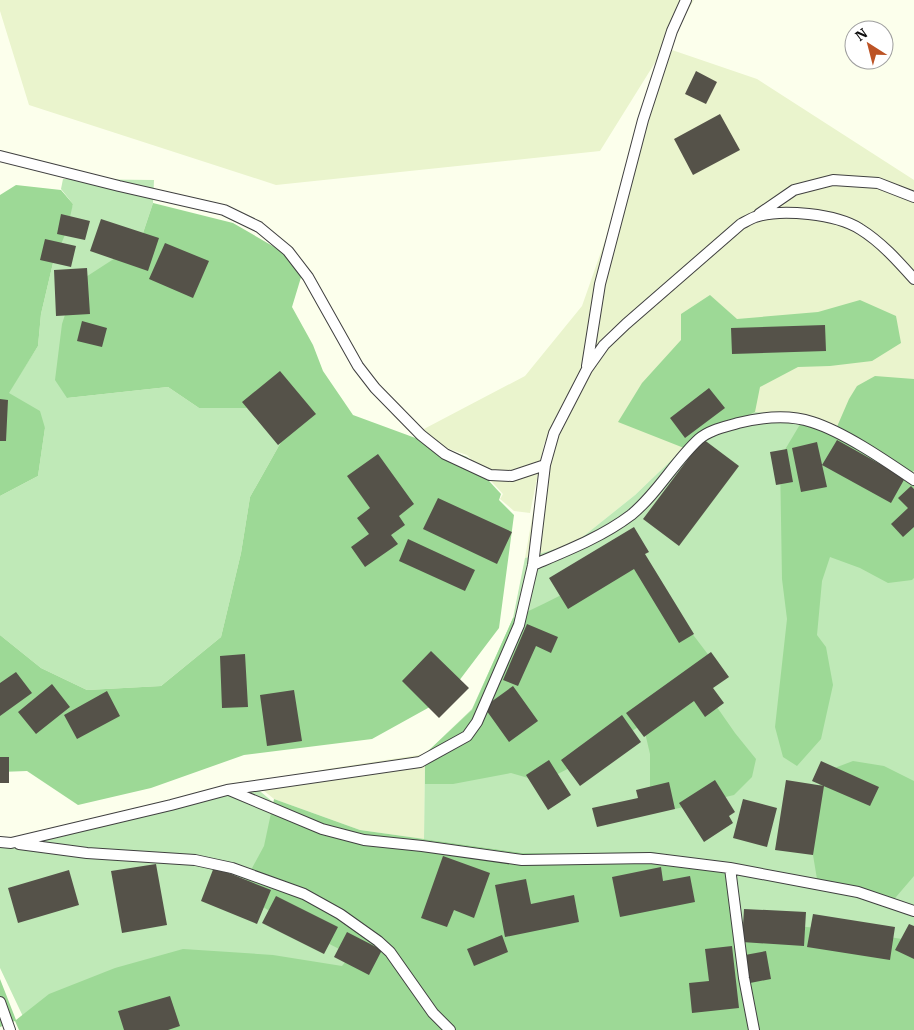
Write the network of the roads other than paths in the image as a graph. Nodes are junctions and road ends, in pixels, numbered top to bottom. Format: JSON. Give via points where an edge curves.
{"nodes":[{"id":1,"x":686,"y":0,"type":"edge"},
{"id":2,"x":0,"y":156,"type":"edge"},
{"id":3,"x":914,"y":197,"type":"edge"},
{"id":4,"x":754,"y":217,"type":"junction"},
{"id":5,"x":914,"y":279,"type":"edge"},
{"id":6,"x":587,"y":369,"type":"junction"},
{"id":7,"x":545,"y":465,"type":"junction"},
{"id":8,"x":914,"y":480,"type":"edge"},
{"id":9,"x":533,"y":565,"type":"junction"},
{"id":10,"x":227,"y":790,"type":"junction"},
{"id":11,"x":0,"y":842,"type":"edge"},
{"id":12,"x":12,"y":843,"type":"junction"},
{"id":13,"x":730,"y":868,"type":"junction"},
{"id":14,"x":914,"y":911,"type":"edge"},
{"id":15,"x":0,"y":1002,"type":"edge"},
{"id":16,"x":10,"y":1030,"type":"edge"},
{"id":17,"x":450,"y":1030,"type":"edge"},
{"id":18,"x":754,"y":1030,"type":"edge"}],
"edges":[{"from":1,"to":6,"type":"lane","via":[[672,31],[640,130],[600,284]]},
{"from":2,"to":7,"type":"lane","via":[[224,210],[259,227],[288,251],[308,277],[358,366],[374,388],[421,435],[445,454],[490,475],[512,476]]},
{"from":3,"to":4,"type":"lane","via":[[878,183],[833,180],[794,190]]},
{"from":4,"to":5,"type":"lane","via":[[814,215],[852,224],[895,257]]},
{"from":4,"to":6,"type":"lane","via":[[741,224],[626,324],[604,345]]},
{"from":6,"to":7,"type":"lane","via":[[554,433]]},
{"from":7,"to":9,"type":"lane"},
{"from":8,"to":9,"type":"lane","via":[[841,435],[811,421],[785,417],[757,418],[700,438],[653,494],[631,514],[575,547]]},
{"from":9,"to":10,"type":"lane","via":[[519,625],[477,722],[467,736],[420,762]]},
{"from":10,"to":12,"type":"lane"},
{"from":10,"to":13,"type":"lane","via":[[322,829],[364,840],[522,860],[650,858]]},
{"from":11,"to":12,"type":"lane"},
{"from":12,"to":17,"type":"lane","via":[[87,853],[195,860],[232,868],[304,894],[378,940],[433,1013]]},
{"from":13,"to":14,"type":"lane","via":[[858,892]]},
{"from":13,"to":18,"type":"lane"},
{"from":15,"to":16,"type":"lane"}]}
